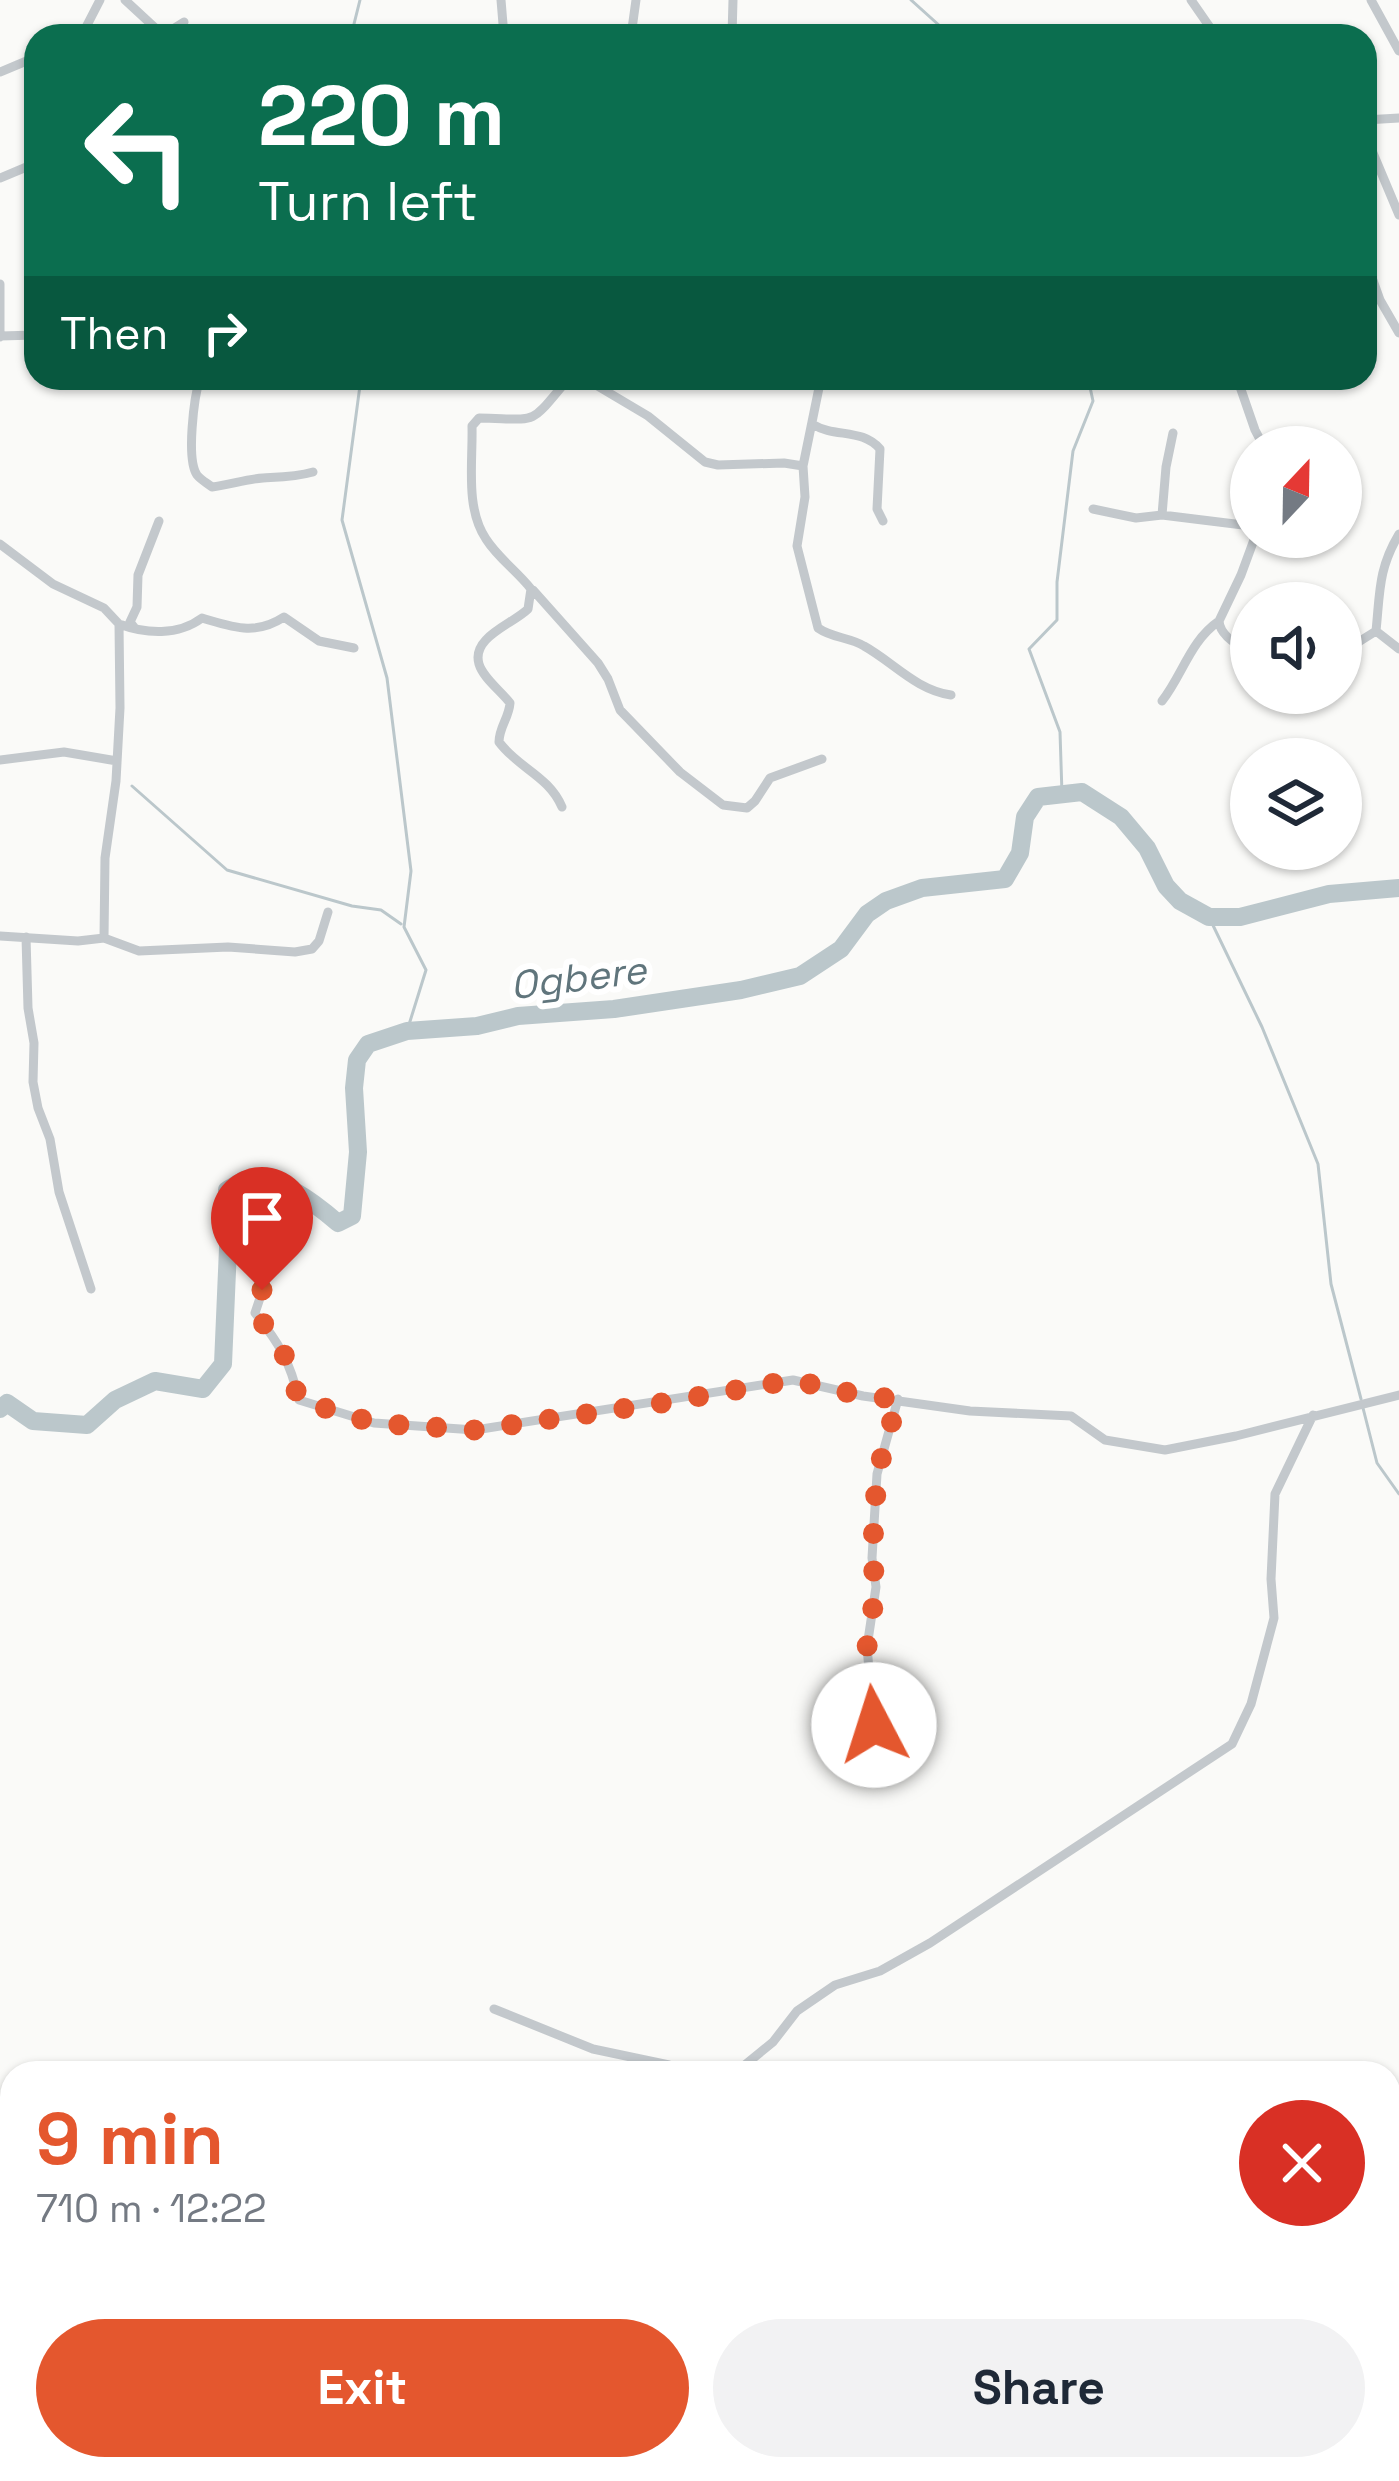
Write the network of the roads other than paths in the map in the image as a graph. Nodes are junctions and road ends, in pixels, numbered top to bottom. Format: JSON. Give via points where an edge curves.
{"nodes":[{"id":1,"x":125,"y":0,"type":"edge"},
{"id":2,"x":1371,"y":0,"type":"edge"},
{"id":3,"x":184,"y":22,"type":"dead end"},
{"id":4,"x":152,"y":24,"type":"edge"},
{"id":5,"x":181,"y":24,"type":"edge"},
{"id":6,"x":1399,"y":51,"type":"edge"},
{"id":7,"x":1377,"y":163,"type":"edge"},
{"id":8,"x":1399,"y":215,"type":"edge"},
{"id":9,"x":0,"y":284,"type":"edge"},
{"id":10,"x":1377,"y":290,"type":"edge"},
{"id":11,"x":1399,"y":333,"type":"edge"},
{"id":12,"x":0,"y":336,"type":"edge"},
{"id":13,"x":198,"y":390,"type":"edge"},
{"id":14,"x":559,"y":390,"type":"edge"},
{"id":15,"x":604,"y":390,"type":"edge"},
{"id":16,"x":819,"y":390,"type":"edge"},
{"id":17,"x":1241,"y":390,"type":"edge"},
{"id":18,"x":812,"y":424,"type":"junction"},
{"id":19,"x":1254,"y":426,"type":"edge"},
{"id":20,"x":1173,"y":433,"type":"dead end"},
{"id":21,"x":802,"y":466,"type":"junction"},
{"id":22,"x":313,"y":472,"type":"dead end"},
{"id":23,"x":1093,"y":509,"type":"dead end"},
{"id":24,"x":1162,"y":515,"type":"junction"},
{"id":25,"x":159,"y":521,"type":"dead end"},
{"id":26,"x":883,"y":521,"type":"dead end"},
{"id":27,"x":1230,"y":523,"type":"edge"},
{"id":28,"x":1399,"y":534,"type":"edge"},
{"id":29,"x":0,"y":544,"type":"edge"},
{"id":30,"x":1247,"y":558,"type":"edge"},
{"id":31,"x":531,"y":589,"type":"junction"},
{"id":32,"x":1220,"y":621,"type":"junction"},
{"id":33,"x":119,"y":624,"type":"junction"},
{"id":34,"x":137,"y":631,"type":"junction"},
{"id":35,"x":1376,"y":631,"type":"junction"},
{"id":36,"x":1230,"y":638,"type":"edge"},
{"id":37,"x":1362,"y":640,"type":"edge"},
{"id":38,"x":354,"y":648,"type":"dead end"},
{"id":39,"x":1399,"y":649,"type":"edge"},
{"id":40,"x":951,"y":695,"type":"dead end"},
{"id":41,"x":1162,"y":701,"type":"dead end"},
{"id":42,"x":822,"y":759,"type":"dead end"},
{"id":43,"x":0,"y":760,"type":"edge"},
{"id":44,"x":117,"y":760,"type":"junction"},
{"id":45,"x":562,"y":807,"type":"dead end"},
{"id":46,"x":328,"y":912,"type":"dead end"},
{"id":47,"x":0,"y":937,"type":"edge"},
{"id":48,"x":26,"y":937,"type":"junction"},
{"id":49,"x":104,"y":938,"type":"junction"},
{"id":50,"x":270,"y":1268,"type":"dead end"},
{"id":51,"x":91,"y":1289,"type":"dead end"},
{"id":52,"x":1399,"y":1395,"type":"edge"},
{"id":53,"x":898,"y":1399,"type":"junction"},
{"id":54,"x":1313,"y":1415,"type":"junction"},
{"id":55,"x":874,"y":1725,"type":"dead end"},
{"id":56,"x":494,"y":2009,"type":"dead end"},
{"id":57,"x":650,"y":2061,"type":"edge"},
{"id":58,"x":750,"y":2061,"type":"edge"}],
"edges":[{"from":1,"to":4,"type":"street"},
{"from":2,"to":6,"type":"street"},
{"from":3,"to":5,"type":"street"},
{"from":7,"to":8,"type":"street"},
{"from":9,"to":12,"type":"street"},
{"from":10,"to":11,"type":"street"},
{"from":13,"to":22,"type":"street","via":[[192,419],[199,478],[212,487]]},
{"from":14,"to":31,"type":"street","via":[[532,419],[479,418],[472,426],[478,523]]},
{"from":15,"to":21,"type":"street","via":[[705,462]]},
{"from":16,"to":18,"type":"street"},
{"from":17,"to":19,"type":"street"},
{"from":18,"to":21,"type":"street"},
{"from":18,"to":26,"type":"street","via":[[866,437],[880,449]]},
{"from":20,"to":24,"type":"street"},
{"from":21,"to":40,"type":"street","via":[[797,546],[818,628]]},
{"from":23,"to":24,"type":"street"},
{"from":24,"to":27,"type":"street"},
{"from":25,"to":34,"type":"street","via":[[139,575],[130,622]]},
{"from":28,"to":35,"type":"street","via":[[1377,592]]},
{"from":29,"to":33,"type":"street"},
{"from":30,"to":32,"type":"street"},
{"from":31,"to":42,"type":"street","via":[[598,663],[620,710],[723,805],[747,808],[770,778]]},
{"from":31,"to":45,"type":"street","via":[[528,608],[483,642],[478,658],[509,703],[499,742],[555,791]]},
{"from":32,"to":36,"type":"street"},
{"from":32,"to":41,"type":"street","via":[[1198,640]]},
{"from":33,"to":34,"type":"street"},
{"from":33,"to":44,"type":"street"},
{"from":34,"to":38,"type":"street","via":[[202,618],[256,630],[284,617],[319,640]]},
{"from":35,"to":37,"type":"street"},
{"from":35,"to":39,"type":"street"},
{"from":43,"to":44,"type":"street","via":[[64,752]]},
{"from":44,"to":49,"type":"street"},
{"from":46,"to":49,"type":"street","via":[[319,941],[295,952],[139,951]]},
{"from":47,"to":48,"type":"street"},
{"from":48,"to":49,"type":"street"},
{"from":48,"to":51,"type":"street","via":[[33,1082]]},
{"from":50,"to":53,"type":"street","via":[[255,1313],[292,1368],[298,1400],[374,1423],[475,1430],[793,1380]]},
{"from":52,"to":54,"type":"street"},
{"from":53,"to":54,"type":"street","via":[[1071,1416],[1106,1440],[1165,1450]]},
{"from":53,"to":55,"type":"street","via":[[877,1474],[867,1647]]},
{"from":54,"to":58,"type":"street","via":[[1276,1495],[1274,1618],[1232,1744],[930,1943],[835,1985],[796,2011]]},
{"from":56,"to":57,"type":"street","via":[[592,2049]]}]}
